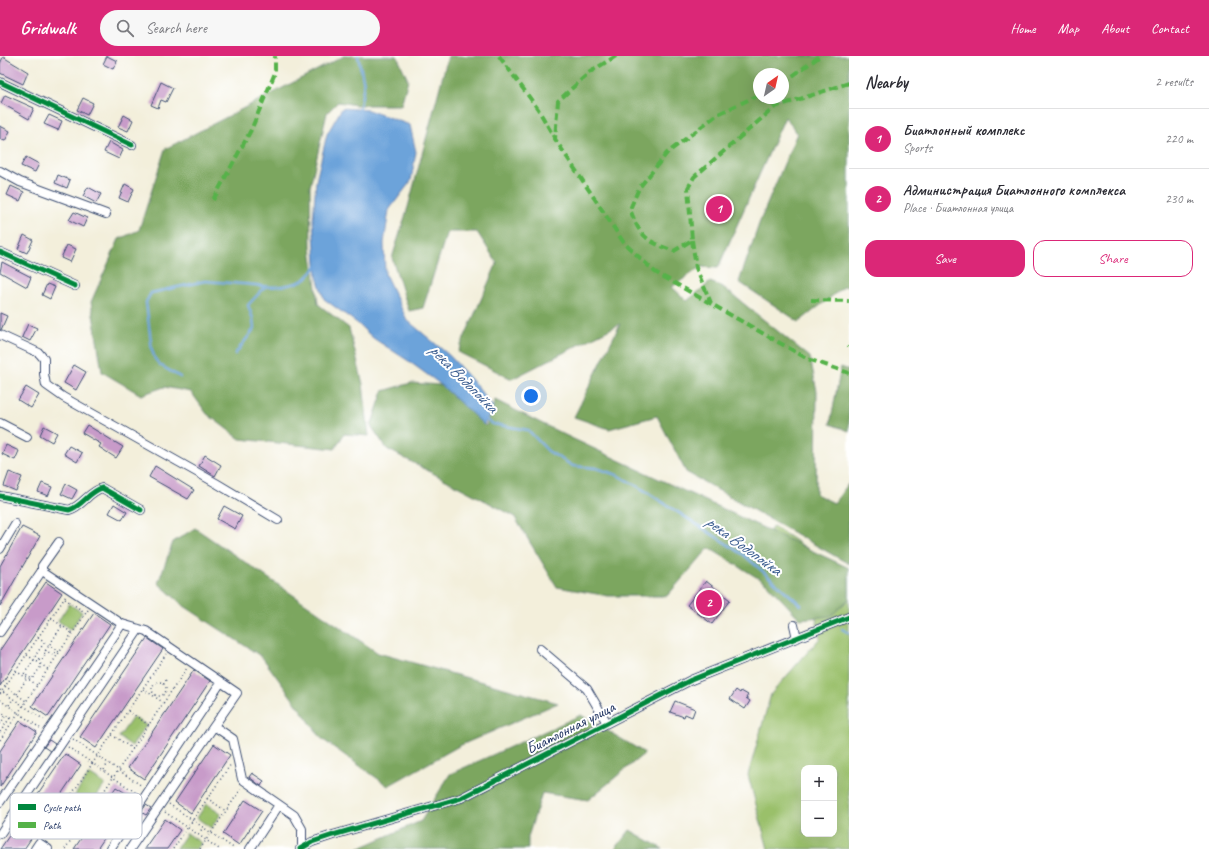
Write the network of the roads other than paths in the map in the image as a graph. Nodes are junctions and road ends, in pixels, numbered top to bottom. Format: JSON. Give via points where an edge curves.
{"nodes":[{"id":1,"x":0,"y":82,"type":"edge"},
{"id":2,"x":132,"y":146,"type":"dead end"},
{"id":3,"x":0,"y":171,"type":"edge"},
{"id":4,"x":106,"y":214,"type":"dead end"},
{"id":5,"x":0,"y":252,"type":"edge"},
{"id":6,"x":75,"y":286,"type":"dead end"},
{"id":7,"x":0,"y":335,"type":"edge"},
{"id":8,"x":0,"y":423,"type":"edge"},
{"id":9,"x":27,"y":437,"type":"dead end"},
{"id":10,"x":0,"y":496,"type":"edge"},
{"id":11,"x":141,"y":510,"type":"dead end"},
{"id":12,"x":278,"y":520,"type":"dead end"},
{"id":13,"x":15,"y":524,"type":"dead end"},
{"id":14,"x":59,"y":542,"type":"dead end"},
{"id":15,"x":0,"y":549,"type":"edge"},
{"id":16,"x":42,"y":571,"type":"junction"},
{"id":17,"x":849,"y":617,"type":"edge"},
{"id":18,"x":122,"y":624,"type":"junction"},
{"id":19,"x":794,"y":625,"type":"dead end"},
{"id":20,"x":139,"y":629,"type":"junction"},
{"id":21,"x":0,"y":632,"type":"edge"},
{"id":22,"x":797,"y":638,"type":"junction"},
{"id":23,"x":540,"y":649,"type":"dead end"},
{"id":24,"x":222,"y":682,"type":"junction"},
{"id":25,"x":607,"y":723,"type":"junction"},
{"id":26,"x":214,"y":726,"type":"junction"},
{"id":27,"x":28,"y":793,"type":"edge"},
{"id":28,"x":142,"y":801,"type":"edge"},
{"id":29,"x":0,"y":802,"type":"edge"},
{"id":30,"x":279,"y":805,"type":"junction"},
{"id":31,"x":10,"y":819,"type":"edge"},
{"id":32,"x":142,"y":831,"type":"edge"},
{"id":33,"x":0,"y":834,"type":"edge"},
{"id":34,"x":117,"y":839,"type":"edge"},
{"id":35,"x":137,"y":839,"type":"edge"},
{"id":36,"x":37,"y":846,"type":"edge"},
{"id":37,"x":301,"y":848,"type":"edge"},
{"id":38,"x":48,"y":849,"type":"edge"},
{"id":39,"x":110,"y":849,"type":"edge"},
{"id":40,"x":130,"y":849,"type":"edge"},
{"id":41,"x":250,"y":849,"type":"edge"}],
"edges":[{"from":1,"to":2,"type":"street"},
{"from":3,"to":4,"type":"street","via":[[20,182]]},
{"from":5,"to":6,"type":"street"},
{"from":7,"to":12,"type":"street","via":[[39,353],[44,359],[46,385],[64,397]]},
{"from":8,"to":9,"type":"street"},
{"from":10,"to":11,"type":"street","via":[[70,510],[78,508],[94,490],[102,488]]},
{"from":13,"to":15,"type":"street"},
{"from":14,"to":16,"type":"street","via":[[42,566]]},
{"from":16,"to":18,"type":"street"},
{"from":16,"to":21,"type":"street"},
{"from":17,"to":22,"type":"street","name":"Биатлонная улица"},
{"from":18,"to":20,"type":"street"},
{"from":18,"to":29,"type":"street"},
{"from":19,"to":22,"type":"street"},
{"from":20,"to":24,"type":"street","via":[[145,630]]},
{"from":20,"to":27,"type":"street"},
{"from":22,"to":25,"type":"street","name":"Биатлонная улица","via":[[691,680]]},
{"from":23,"to":25,"type":"street","via":[[587,689]]},
{"from":24,"to":26,"type":"street","via":[[237,693]]},
{"from":24,"to":28,"type":"street"},
{"from":25,"to":37,"type":"street","name":"Биатлонная улица","via":[[461,798],[333,835]]},
{"from":26,"to":30,"type":"street","via":[[233,739],[241,777],[245,782]]},
{"from":26,"to":32,"type":"street"},
{"from":30,"to":37,"type":"street","via":[[294,815],[302,829]]},
{"from":30,"to":41,"type":"street"},
{"from":31,"to":33,"type":"street"},
{"from":34,"to":39,"type":"street"},
{"from":35,"to":40,"type":"street"},
{"from":36,"to":38,"type":"street"}]}
